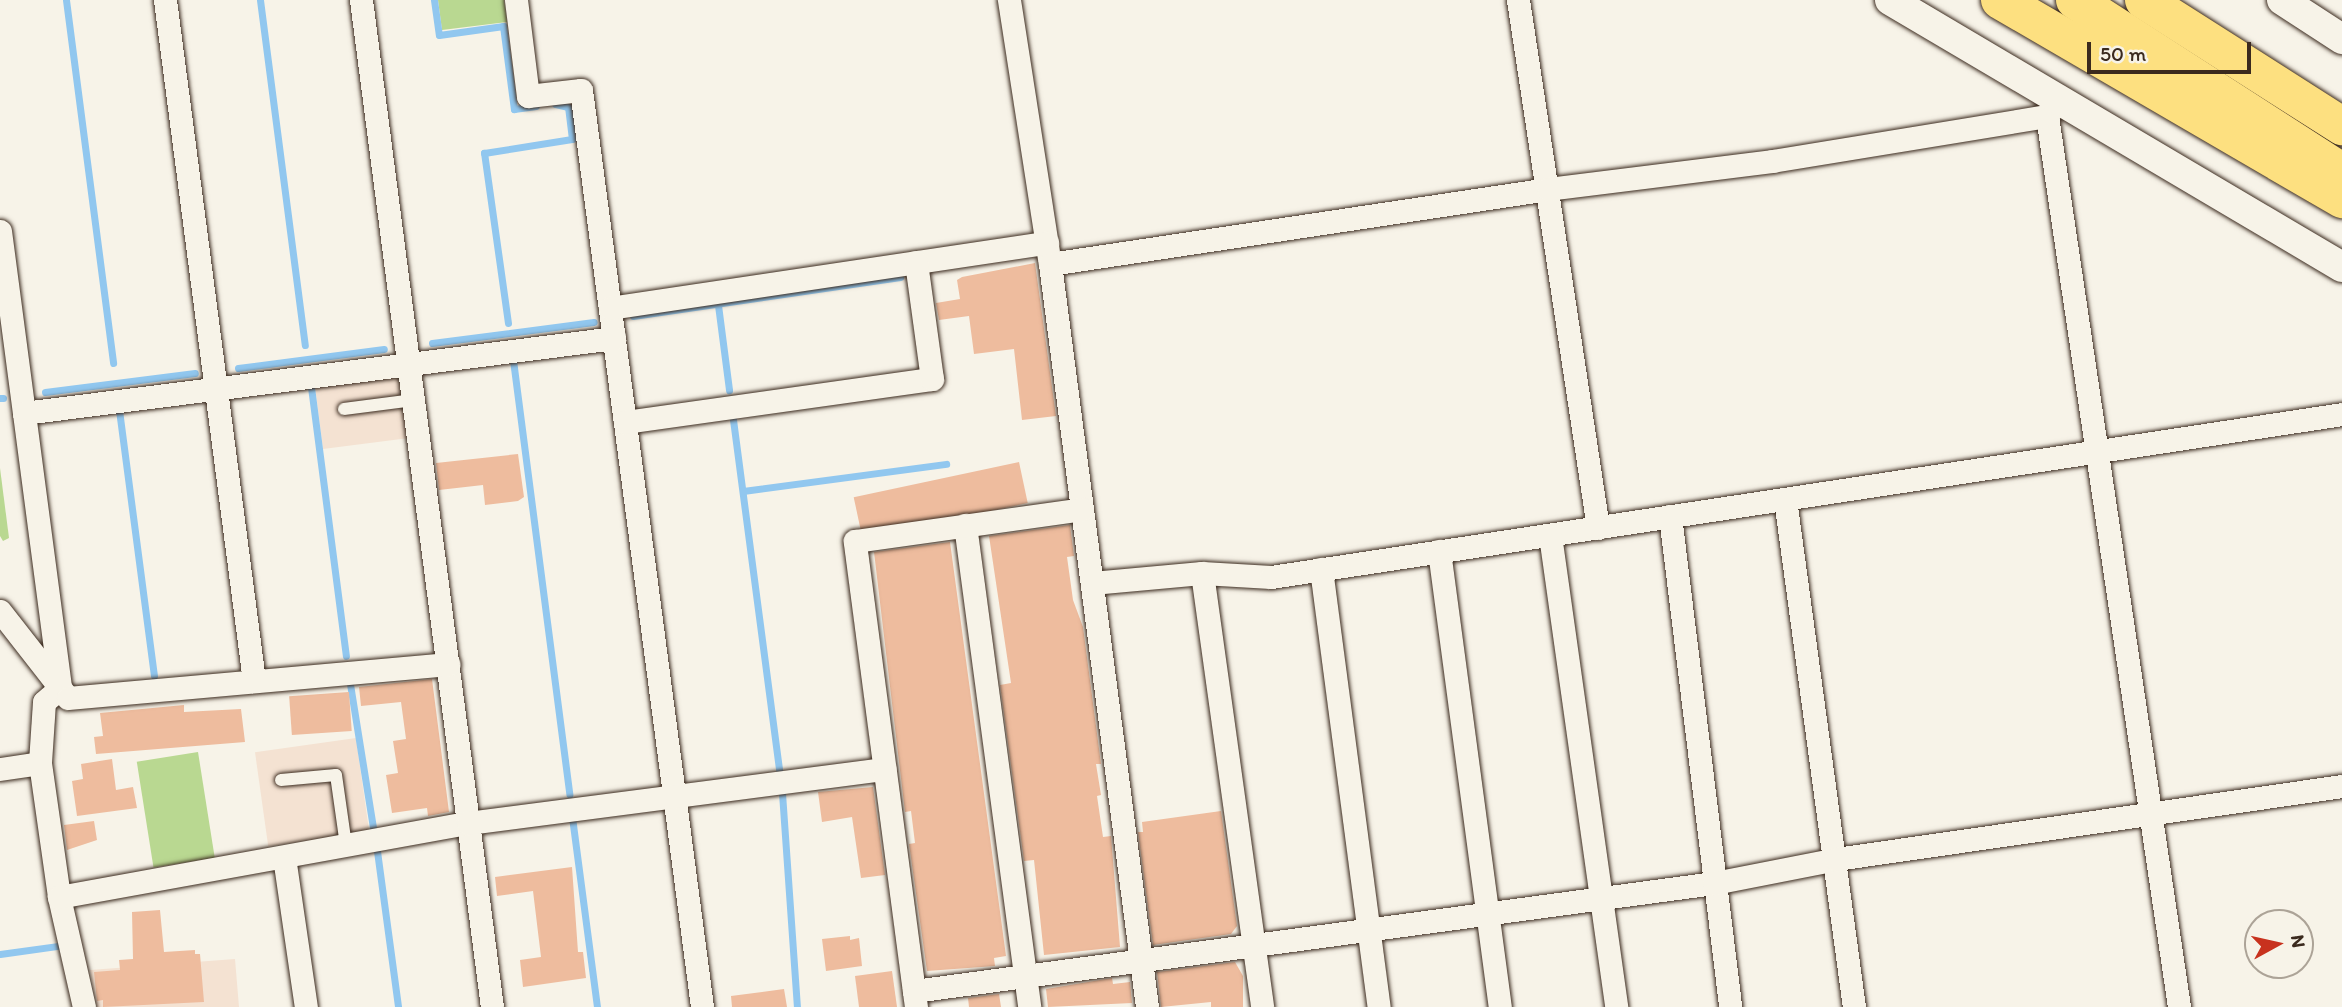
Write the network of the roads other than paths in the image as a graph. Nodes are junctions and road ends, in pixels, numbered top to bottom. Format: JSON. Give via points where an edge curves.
{"nodes":[{"id":1,"x":165,"y":0,"type":"edge"},
{"id":2,"x":361,"y":0,"type":"edge"},
{"id":3,"x":516,"y":0,"type":"edge"},
{"id":4,"x":1009,"y":0,"type":"edge"},
{"id":5,"x":1518,"y":0,"type":"edge"},
{"id":6,"x":1890,"y":0,"type":"edge"},
{"id":7,"x":2000,"y":0,"type":"edge"},
{"id":8,"x":2075,"y":0,"type":"edge"},
{"id":9,"x":2144,"y":0,"type":"edge"},
{"id":10,"x":2282,"y":0,"type":"edge"},
{"id":11,"x":2342,"y":39,"type":"edge"},
{"id":12,"x":2052,"y":108,"type":"junction"},
{"id":13,"x":2342,"y":126,"type":"edge"},
{"id":14,"x":2342,"y":172,"type":"edge"},
{"id":15,"x":1548,"y":189,"type":"junction"},
{"id":16,"x":2342,"y":199,"type":"edge"},
{"id":17,"x":0,"y":231,"type":"edge"},
{"id":18,"x":1049,"y":253,"type":"junction"},
{"id":19,"x":916,"y":262,"type":"junction"},
{"id":20,"x":2342,"y":267,"type":"edge"},
{"id":21,"x":610,"y":308,"type":"junction"},
{"id":22,"x":614,"y":338,"type":"junction"},
{"id":23,"x":408,"y":364,"type":"junction"},
{"id":24,"x":216,"y":388,"type":"junction"},
{"id":25,"x":413,"y":400,"type":"junction"},
{"id":26,"x":344,"y":409,"type":"dead end"},
{"id":27,"x":24,"y":413,"type":"junction"},
{"id":28,"x":2342,"y":414,"type":"edge"},
{"id":29,"x":625,"y":422,"type":"junction"},
{"id":30,"x":2100,"y":453,"type":"junction"},
{"id":31,"x":1785,"y":499,"type":"junction"},
{"id":32,"x":1082,"y":509,"type":"junction"},
{"id":33,"x":1671,"y":516,"type":"junction"},
{"id":34,"x":965,"y":525,"type":"junction"},
{"id":35,"x":1598,"y":527,"type":"junction"},
{"id":36,"x":1550,"y":535,"type":"junction"},
{"id":37,"x":1439,"y":551,"type":"junction"},
{"id":38,"x":1321,"y":569,"type":"junction"},
{"id":39,"x":1202,"y":573,"type":"junction"},
{"id":40,"x":1092,"y":583,"type":"junction"},
{"id":41,"x":0,"y":611,"type":"edge"},
{"id":42,"x":448,"y":664,"type":"junction"},
{"id":43,"x":254,"y":681,"type":"junction"},
{"id":44,"x":60,"y":688,"type":"junction"},
{"id":45,"x":40,"y":763,"type":"junction"},
{"id":46,"x":0,"y":769,"type":"edge"},
{"id":47,"x":885,"y":769,"type":"junction"},
{"id":48,"x":281,"y":780,"type":"dead end"},
{"id":49,"x":2342,"y":786,"type":"edge"},
{"id":50,"x":675,"y":797,"type":"junction"},
{"id":51,"x":2150,"y":812,"type":"junction"},
{"id":52,"x":468,"y":823,"type":"junction"},
{"id":53,"x":346,"y":845,"type":"junction"},
{"id":54,"x":285,"y":856,"type":"junction"},
{"id":55,"x":1836,"y":859,"type":"junction"},
{"id":56,"x":1714,"y":883,"type":"junction"},
{"id":57,"x":59,"y":897,"type":"junction"},
{"id":58,"x":1602,"y":898,"type":"junction"},
{"id":59,"x":1488,"y":915,"type":"junction"},
{"id":60,"x":1368,"y":932,"type":"junction"},
{"id":61,"x":1257,"y":946,"type":"junction"},
{"id":62,"x":1141,"y":961,"type":"junction"},
{"id":63,"x":1025,"y":976,"type":"junction"},
{"id":64,"x":915,"y":999,"type":"edge"},
{"id":65,"x":85,"y":1007,"type":"edge"},
{"id":66,"x":306,"y":1007,"type":"edge"},
{"id":67,"x":492,"y":1007,"type":"edge"},
{"id":68,"x":702,"y":1007,"type":"edge"},
{"id":69,"x":1030,"y":1007,"type":"edge"},
{"id":70,"x":1147,"y":1007,"type":"edge"},
{"id":71,"x":1262,"y":1007,"type":"edge"},
{"id":72,"x":1379,"y":1007,"type":"edge"},
{"id":73,"x":1500,"y":1007,"type":"edge"},
{"id":74,"x":1616,"y":1007,"type":"edge"},
{"id":75,"x":1730,"y":1007,"type":"edge"},
{"id":76,"x":1854,"y":1007,"type":"edge"},
{"id":77,"x":2179,"y":1007,"type":"edge"}],
"edges":[{"from":1,"to":24,"type":"street"},
{"from":2,"to":23,"type":"street"},
{"from":3,"to":21,"type":"street","via":[[527,96],[581,90]]},
{"from":4,"to":18,"type":"street"},
{"from":5,"to":15,"type":"street"},
{"from":6,"to":12,"type":"street"},
{"from":7,"to":16,"type":"highway"},
{"from":8,"to":14,"type":"highway"},
{"from":9,"to":13,"type":"highway"},
{"from":10,"to":11,"type":"street"},
{"from":12,"to":15,"type":"street","via":[[1772,161]]},
{"from":12,"to":20,"type":"street"},
{"from":12,"to":30,"type":"street"},
{"from":15,"to":18,"type":"street"},
{"from":15,"to":35,"type":"street"},
{"from":17,"to":27,"type":"street"},
{"from":18,"to":19,"type":"street"},
{"from":18,"to":32,"type":"street"},
{"from":19,"to":21,"type":"street"},
{"from":19,"to":29,"type":"street","via":[[932,379]]},
{"from":21,"to":22,"type":"street"},
{"from":22,"to":23,"type":"street"},
{"from":22,"to":29,"type":"street"},
{"from":23,"to":24,"type":"street"},
{"from":23,"to":25,"type":"street"},
{"from":24,"to":27,"type":"street"},
{"from":24,"to":43,"type":"street"},
{"from":25,"to":26,"type":"lane"},
{"from":25,"to":42,"type":"street"},
{"from":27,"to":44,"type":"street"},
{"from":28,"to":30,"type":"street"},
{"from":29,"to":50,"type":"street"},
{"from":30,"to":31,"type":"street"},
{"from":30,"to":51,"type":"street"},
{"from":31,"to":33,"type":"street"},
{"from":31,"to":55,"type":"street"},
{"from":32,"to":34,"type":"street"},
{"from":32,"to":40,"type":"street"},
{"from":33,"to":35,"type":"street"},
{"from":33,"to":56,"type":"street"},
{"from":34,"to":47,"type":"street","via":[[855,541]]},
{"from":34,"to":63,"type":"street"},
{"from":35,"to":36,"type":"street"},
{"from":36,"to":37,"type":"street"},
{"from":36,"to":58,"type":"street"},
{"from":37,"to":38,"type":"street"},
{"from":37,"to":59,"type":"street"},
{"from":38,"to":39,"type":"street","via":[[1271,576]]},
{"from":38,"to":60,"type":"street"},
{"from":39,"to":40,"type":"street"},
{"from":39,"to":61,"type":"street"},
{"from":40,"to":62,"type":"street"},
{"from":41,"to":44,"type":"street"},
{"from":42,"to":43,"type":"street"},
{"from":42,"to":52,"type":"street"},
{"from":43,"to":44,"type":"street","via":[[68,698]]},
{"from":44,"to":45,"type":"street","via":[[44,702]]},
{"from":45,"to":46,"type":"street"},
{"from":45,"to":57,"type":"street"},
{"from":47,"to":50,"type":"street"},
{"from":47,"to":64,"type":"street"},
{"from":48,"to":53,"type":"lane","via":[[336,775]]},
{"from":49,"to":51,"type":"street"},
{"from":50,"to":52,"type":"street"},
{"from":50,"to":68,"type":"street"},
{"from":51,"to":55,"type":"street"},
{"from":51,"to":77,"type":"street"},
{"from":52,"to":53,"type":"street"},
{"from":52,"to":67,"type":"street"},
{"from":53,"to":54,"type":"street"},
{"from":54,"to":57,"type":"street"},
{"from":54,"to":66,"type":"street"},
{"from":55,"to":56,"type":"street"},
{"from":55,"to":76,"type":"street"},
{"from":56,"to":58,"type":"street"},
{"from":56,"to":75,"type":"street"},
{"from":57,"to":65,"type":"street"},
{"from":58,"to":59,"type":"street"},
{"from":58,"to":74,"type":"street"},
{"from":59,"to":60,"type":"street"},
{"from":59,"to":73,"type":"street"},
{"from":60,"to":61,"type":"street"},
{"from":60,"to":72,"type":"street"},
{"from":61,"to":62,"type":"street"},
{"from":61,"to":71,"type":"street"},
{"from":62,"to":63,"type":"street"},
{"from":62,"to":70,"type":"street"},
{"from":63,"to":64,"type":"street"},
{"from":63,"to":69,"type":"street"}]}
